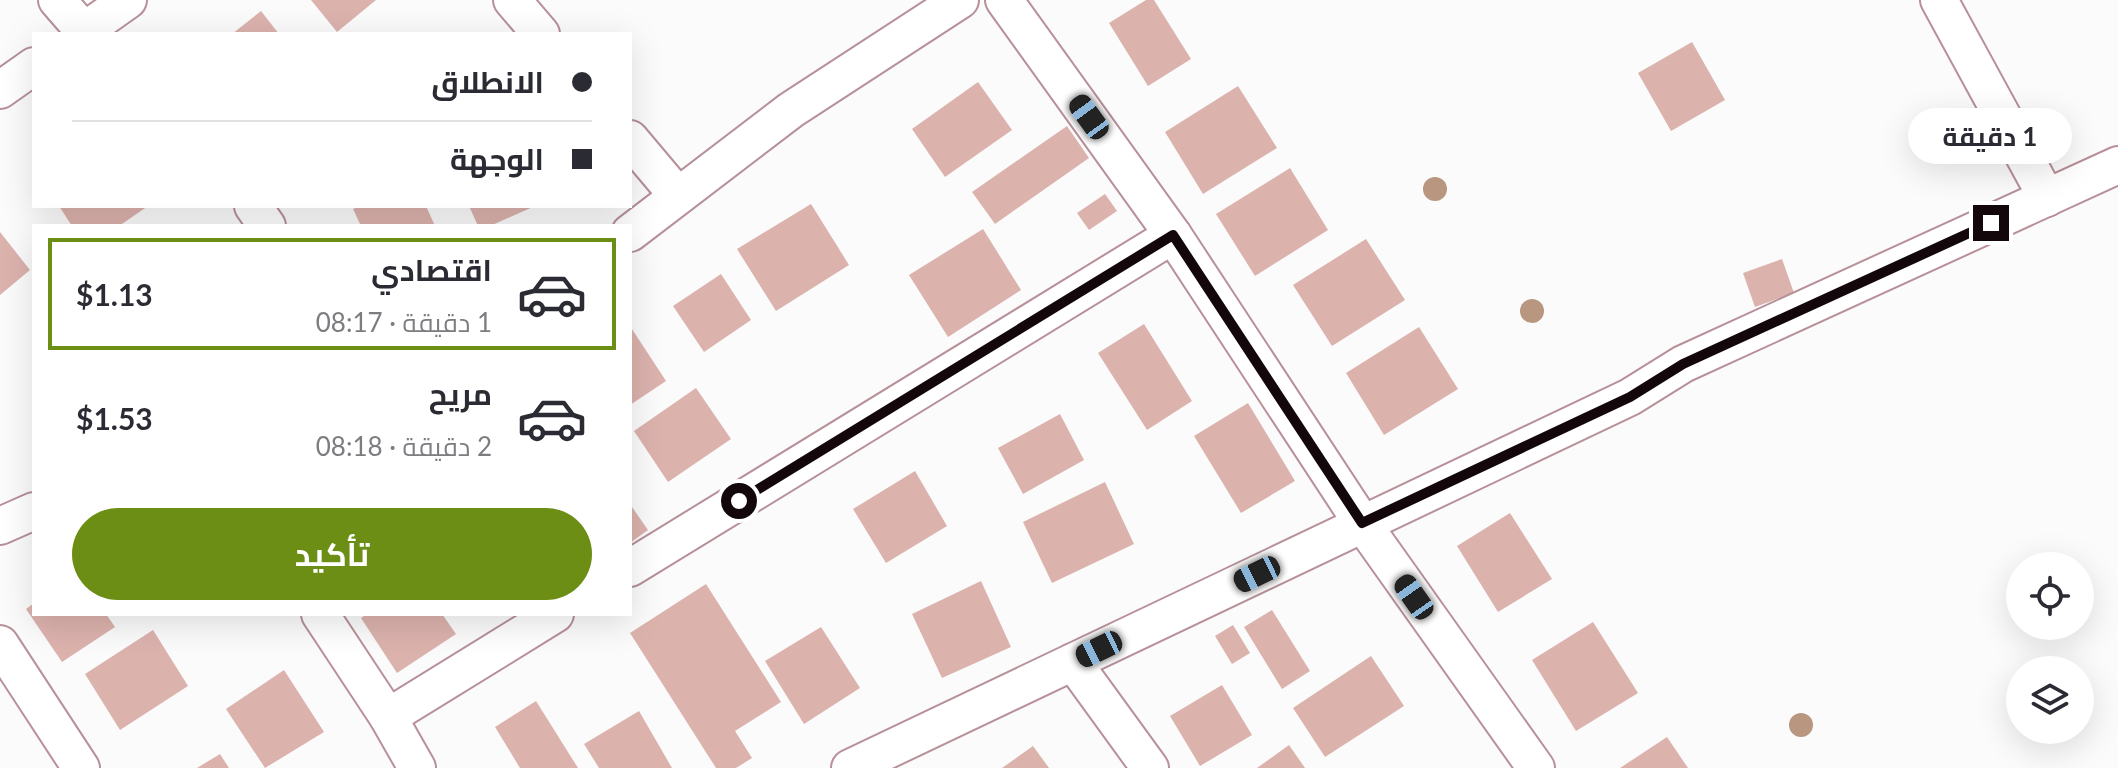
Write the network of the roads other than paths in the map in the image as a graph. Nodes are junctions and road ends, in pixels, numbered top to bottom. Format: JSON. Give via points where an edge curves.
{"nodes":[{"id":1,"x":57,"y":0,"type":"edge"},
{"id":2,"x":512,"y":0,"type":"edge"},
{"id":3,"x":960,"y":0,"type":"edge"},
{"id":4,"x":1004,"y":0,"type":"edge"},
{"id":5,"x":1939,"y":0,"type":"edge"},
{"id":6,"x":126,"y":14,"type":"edge"},
{"id":7,"x":82,"y":32,"type":"edge"},
{"id":8,"x":539,"y":32,"type":"edge"},
{"id":9,"x":32,"y":67,"type":"edge"},
{"id":10,"x":0,"y":90,"type":"edge"},
{"id":11,"x":632,"y":141,"type":"edge"},
{"id":12,"x":2118,"y":165,"type":"edge"},
{"id":13,"x":678,"y":196,"type":"junction"},
{"id":14,"x":2047,"y":198,"type":"junction"},
{"id":15,"x":632,"y":231,"type":"edge"},
{"id":16,"x":1173,"y":235,"type":"junction"},
{"id":17,"x":32,"y":512,"type":"edge"},
{"id":18,"x":1362,"y":523,"type":"junction"},
{"id":19,"x":0,"y":526,"type":"edge"},
{"id":20,"x":632,"y":567,"type":"edge"},
{"id":21,"x":321,"y":616,"type":"edge"},
{"id":22,"x":552,"y":616,"type":"edge"},
{"id":23,"x":0,"y":644,"type":"edge"},
{"id":24,"x":1073,"y":662,"type":"junction"},
{"id":25,"x":388,"y":717,"type":"junction"},
{"id":26,"x":81,"y":768,"type":"edge"},
{"id":27,"x":417,"y":768,"type":"edge"},
{"id":28,"x":850,"y":768,"type":"edge"},
{"id":29,"x":1150,"y":768,"type":"edge"},
{"id":30,"x":1536,"y":768,"type":"edge"}],
"edges":[{"from":1,"to":7,"type":"street"},
{"from":2,"to":8,"type":"street"},
{"from":3,"to":13,"type":"street","via":[[791,110]]},
{"from":4,"to":16,"type":"street"},
{"from":5,"to":14,"type":"street"},
{"from":6,"to":7,"type":"street"},
{"from":9,"to":10,"type":"street"},
{"from":11,"to":13,"type":"street"},
{"from":12,"to":14,"type":"street"},
{"from":13,"to":15,"type":"street"},
{"from":14,"to":18,"type":"street","via":[[1683,364],[1630,397]]},
{"from":16,"to":18,"type":"street"},
{"from":16,"to":20,"type":"street"},
{"from":17,"to":19,"type":"street"},
{"from":18,"to":24,"type":"street"},
{"from":18,"to":30,"type":"street"},
{"from":21,"to":25,"type":"street"},
{"from":22,"to":25,"type":"street"},
{"from":23,"to":26,"type":"street"},
{"from":24,"to":28,"type":"street"},
{"from":24,"to":29,"type":"street"},
{"from":25,"to":27,"type":"street"}]}
